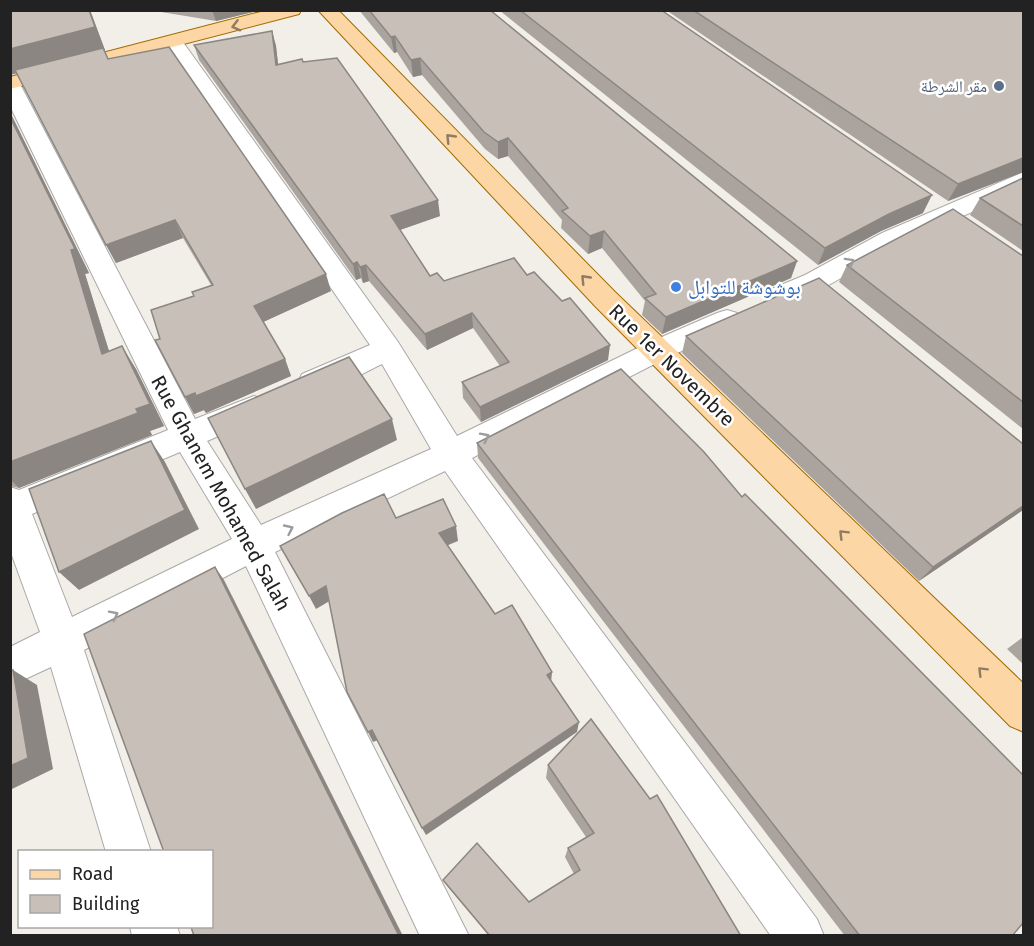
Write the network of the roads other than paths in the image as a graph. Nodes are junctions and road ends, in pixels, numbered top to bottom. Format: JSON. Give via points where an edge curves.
{"nodes":[{"id":1,"x":292,"y":10,"type":"edge"},
{"id":2,"x":327,"y":10,"type":"edge"},
{"id":3,"x":173,"y":42,"type":"junction"},
{"id":4,"x":10,"y":83,"type":"edge"},
{"id":5,"x":1023,"y":179,"type":"edge"},
{"id":6,"x":388,"y":349,"type":"junction"},
{"id":7,"x":658,"y":350,"type":"junction"},
{"id":8,"x":188,"y":437,"type":"junction"},
{"id":9,"x":452,"y":454,"type":"junction"},
{"id":10,"x":12,"y":504,"type":"edge"},
{"id":11,"x":254,"y":545,"type":"junction"},
{"id":12,"x":62,"y":641,"type":"junction"},
{"id":13,"x":10,"y":667,"type":"edge"},
{"id":14,"x":1023,"y":712,"type":"edge"},
{"id":15,"x":128,"y":850,"type":"edge"},
{"id":16,"x":445,"y":936,"type":"edge"},
{"id":17,"x":800,"y":936,"type":"edge"}],
"edges":[{"from":1,"to":3,"type":"main road","one_way":true},
{"from":7,"to":2,"type":"main road","name":"Rue 1er Novembre","one_way":true,"via":[[605,300]]},
{"from":3,"to":4,"type":"main road"},
{"from":3,"to":6,"type":"street"},
{"from":4,"to":8,"type":"street","name":"Rue Ghanem Mohamed Salah"},
{"from":7,"to":5,"type":"street","one_way":true,"via":[[815,281],[891,239]]},
{"from":6,"to":8,"type":"street"},
{"from":6,"to":9,"type":"street"},
{"from":9,"to":7,"type":"street","one_way":true},
{"from":14,"to":7,"type":"main road","name":"Rue 1er Novembre","one_way":true},
{"from":8,"to":10,"type":"street"},
{"from":8,"to":11,"type":"street","name":"Rue Ghanem Mohamed Salah"},
{"from":11,"to":9,"type":"street","one_way":true},
{"from":9,"to":17,"type":"street"},
{"from":10,"to":12,"type":"street"},
{"from":12,"to":11,"type":"street","one_way":true},
{"from":11,"to":16,"type":"street","name":"Rue Ghanem Mohamed Salah"},
{"from":12,"to":13,"type":"street"},
{"from":12,"to":15,"type":"street"}]}
